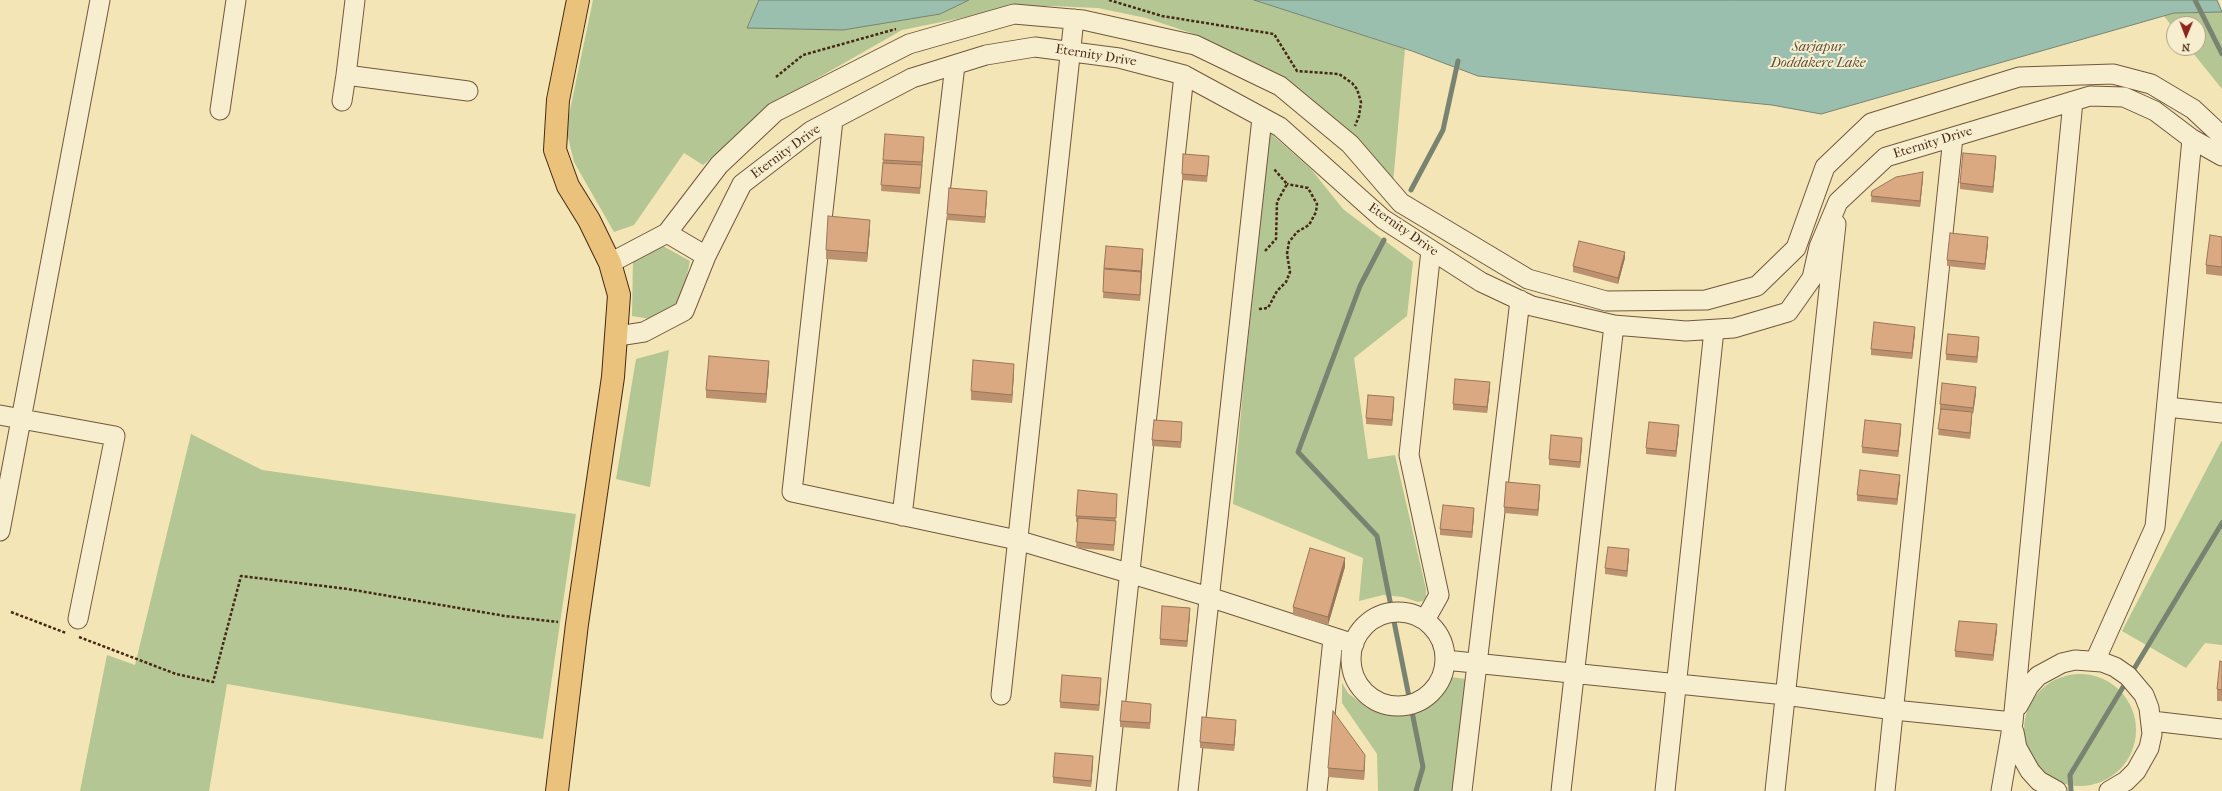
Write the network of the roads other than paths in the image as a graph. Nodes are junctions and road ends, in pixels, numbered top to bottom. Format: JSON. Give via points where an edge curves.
{"nodes":[{"id":1,"x":100,"y":0,"type":"edge"},
{"id":2,"x":236,"y":0,"type":"edge"},
{"id":3,"x":355,"y":0,"type":"edge"},
{"id":4,"x":578,"y":0,"type":"edge"},
{"id":5,"x":1074,"y":19,"type":"junction"},
{"id":6,"x":1070,"y":52,"type":"junction"},
{"id":7,"x":955,"y":65,"type":"junction"},
{"id":8,"x":346,"y":75,"type":"junction"},
{"id":9,"x":1184,"y":75,"type":"junction"},
{"id":10,"x":468,"y":91,"type":"dead end"},
{"id":11,"x":342,"y":101,"type":"dead end"},
{"id":12,"x":2073,"y":101,"type":"junction"},
{"id":13,"x":220,"y":110,"type":"dead end"},
{"id":14,"x":1262,"y":118,"type":"junction"},
{"id":15,"x":833,"y":120,"type":"junction"},
{"id":16,"x":2222,"y":136,"type":"edge"},
{"id":17,"x":1953,"y":137,"type":"junction"},
{"id":18,"x":2192,"y":139,"type":"junction"},
{"id":19,"x":2222,"y":156,"type":"edge"},
{"id":20,"x":1838,"y":202,"type":"junction"},
{"id":21,"x":667,"y":233,"type":"junction"},
{"id":22,"x":1431,"y":250,"type":"junction"},
{"id":23,"x":706,"y":256,"type":"junction"},
{"id":24,"x":610,"y":263,"type":"junction"},
{"id":25,"x":1520,"y":300,"type":"junction"},
{"id":26,"x":1614,"y":325,"type":"junction"},
{"id":27,"x":1714,"y":330,"type":"junction"},
{"id":28,"x":618,"y":336,"type":"junction"},
{"id":29,"x":2167,"y":407,"type":"junction"},
{"id":30,"x":2222,"y":413,"type":"edge"},
{"id":31,"x":0,"y":416,"type":"edge"},
{"id":32,"x":20,"y":419,"type":"junction"},
{"id":33,"x":902,"y":516,"type":"junction"},
{"id":34,"x":0,"y":531,"type":"edge"},
{"id":35,"x":1017,"y":540,"type":"junction"},
{"id":36,"x":1129,"y":573,"type":"junction"},
{"id":37,"x":1209,"y":597,"type":"junction"},
{"id":38,"x":1425,"y":620,"type":"junction"},
{"id":39,"x":75,"y":630,"type":"road end"},
{"id":40,"x":1333,"y":639,"type":"junction"},
{"id":41,"x":1354,"y":644,"type":"junction"},
{"id":42,"x":1445,"y":660,"type":"junction"},
{"id":43,"x":2095,"y":661,"type":"junction"},
{"id":44,"x":1477,"y":663,"type":"junction"},
{"id":45,"x":1575,"y":673,"type":"junction"},
{"id":46,"x":1676,"y":684,"type":"junction"},
{"id":47,"x":1000,"y":695,"type":"dead end"},
{"id":48,"x":1786,"y":695,"type":"junction"},
{"id":49,"x":1894,"y":710,"type":"junction"},
{"id":50,"x":2152,"y":721,"type":"junction"},
{"id":51,"x":2013,"y":722,"type":"junction"},
{"id":52,"x":2222,"y":728,"type":"edge"},
{"id":53,"x":2116,"y":789,"type":"edge"},
{"id":54,"x":557,"y":791,"type":"edge"},
{"id":55,"x":1106,"y":791,"type":"edge"},
{"id":56,"x":1188,"y":791,"type":"edge"},
{"id":57,"x":1317,"y":791,"type":"edge"},
{"id":58,"x":1462,"y":791,"type":"edge"},
{"id":59,"x":1561,"y":791,"type":"edge"},
{"id":60,"x":1664,"y":791,"type":"edge"},
{"id":61,"x":1775,"y":791,"type":"edge"},
{"id":62,"x":1885,"y":791,"type":"edge"},
{"id":63,"x":2001,"y":791,"type":"edge"},
{"id":64,"x":2058,"y":791,"type":"edge"}],
"edges":[{"from":1,"to":32,"type":"street"},
{"from":2,"to":13,"type":"street"},
{"from":3,"to":8,"type":"street"},
{"from":4,"to":24,"type":"main road","via":[[558,100],[556,150],[568,186],[589,220]]},
{"from":5,"to":6,"type":"street"},
{"from":5,"to":16,"type":"street","name":"Eternity Drive","via":[[1195,45],[1280,86],[1350,144],[1401,203],[1528,279],[1606,301],[1706,300],[1757,286],[1796,248],[1825,167],[1871,123],[2019,77],[2114,74],[2151,84],[2193,109]]},
{"from":5,"to":21,"type":"street","name":"Eternity Drive","via":[[1014,14],[931,37],[909,44],[807,95],[775,112],[719,164]]},
{"from":6,"to":7,"type":"street","name":"Eternity Drive","via":[[1035,47],[986,55]]},
{"from":6,"to":9,"type":"street","name":"Eternity Drive","via":[[1120,58]]},
{"from":6,"to":35,"type":"street"},
{"from":7,"to":15,"type":"street","name":"Eternity Drive","via":[[912,78]]},
{"from":7,"to":33,"type":"street"},
{"from":8,"to":10,"type":"street"},
{"from":8,"to":11,"type":"street"},
{"from":9,"to":14,"type":"street","name":"Eternity Drive"},
{"from":9,"to":36,"type":"street"},
{"from":12,"to":17,"type":"street","name":"Eternity Drive"},
{"from":12,"to":18,"type":"street","name":"Eternity Drive","via":[[2090,96],[2124,96],[2155,110]]},
{"from":12,"to":51,"type":"street"},
{"from":14,"to":22,"type":"street","name":"Eternity Drive","via":[[1280,127],[1383,219]]},
{"from":14,"to":37,"type":"street"},
{"from":15,"to":23,"type":"street","name":"Eternity Drive","via":[[811,131],[742,184]]},
{"from":15,"to":33,"type":"street","via":[[792,492]]},
{"from":17,"to":20,"type":"street","name":"Eternity Drive","via":[[1886,157]]},
{"from":17,"to":49,"type":"street"},
{"from":18,"to":19,"type":"street","name":"Eternity Drive"},
{"from":18,"to":29,"type":"street"},
{"from":20,"to":27,"type":"street","name":"Eternity Drive","via":[[1819,248],[1812,278],[1788,312],[1734,328]]},
{"from":20,"to":48,"type":"street"},
{"from":21,"to":23,"type":"street"},
{"from":21,"to":24,"type":"street","name":"Eternity Drive"},
{"from":22,"to":25,"type":"street","name":"Eternity Drive","via":[[1481,282]]},
{"from":22,"to":38,"type":"street","via":[[1409,454],[1439,595]]},
{"from":23,"to":28,"type":"street","name":"Eternity Drive","via":[[684,311],[644,332]]},
{"from":24,"to":28,"type":"main road","via":[[619,295]]},
{"from":25,"to":26,"type":"street","name":"Eternity Drive","via":[[1532,306]]},
{"from":25,"to":44,"type":"street"},
{"from":26,"to":27,"type":"street","name":"Eternity Drive","via":[[1686,331]]},
{"from":26,"to":45,"type":"street"},
{"from":27,"to":46,"type":"street"},
{"from":28,"to":54,"type":"main road","via":[[577,624]]},
{"from":29,"to":30,"type":"street"},
{"from":29,"to":43,"type":"street","via":[[2155,527]]},
{"from":31,"to":32,"type":"street"},
{"from":32,"to":34,"type":"street"},
{"from":32,"to":39,"type":"street","via":[[115,436]]},
{"from":33,"to":35,"type":"street"},
{"from":35,"to":36,"type":"street"},
{"from":35,"to":47,"type":"street"},
{"from":36,"to":37,"type":"street"},
{"from":36,"to":55,"type":"street"},
{"from":37,"to":40,"type":"street"},
{"from":37,"to":56,"type":"street"},
{"from":38,"to":41,"type":"street","via":[[1416,615],[1397,612],[1378,616],[1363,628]]},
{"from":38,"to":42,"type":"street","via":[[1438,633],[1443,643]]},
{"from":40,"to":41,"type":"street"},
{"from":40,"to":57,"type":"street"},
{"from":41,"to":42,"type":"street","via":[[1352,658],[1356,679],[1369,695],[1389,704],[1411,704],[1430,693],[1442,675]]},
{"from":42,"to":44,"type":"street"},
{"from":43,"to":50,"type":"street","via":[[2115,667],[2132,680],[2149,708]]},
{"from":43,"to":51,"type":"street","via":[[2075,660],[2062,663],[2038,676],[2022,697]]},
{"from":44,"to":45,"type":"street"},
{"from":44,"to":58,"type":"street"},
{"from":45,"to":46,"type":"street"},
{"from":45,"to":59,"type":"street"},
{"from":46,"to":48,"type":"street"},
{"from":46,"to":60,"type":"street"},
{"from":48,"to":49,"type":"street"},
{"from":48,"to":61,"type":"street"},
{"from":49,"to":51,"type":"street"},
{"from":49,"to":62,"type":"street"},
{"from":50,"to":52,"type":"street"},
{"from":50,"to":53,"type":"street","via":[[2149,748],[2144,760]]},
{"from":51,"to":63,"type":"street"},
{"from":51,"to":64,"type":"street","via":[[2017,748],[2023,760],[2039,781]]}]}
